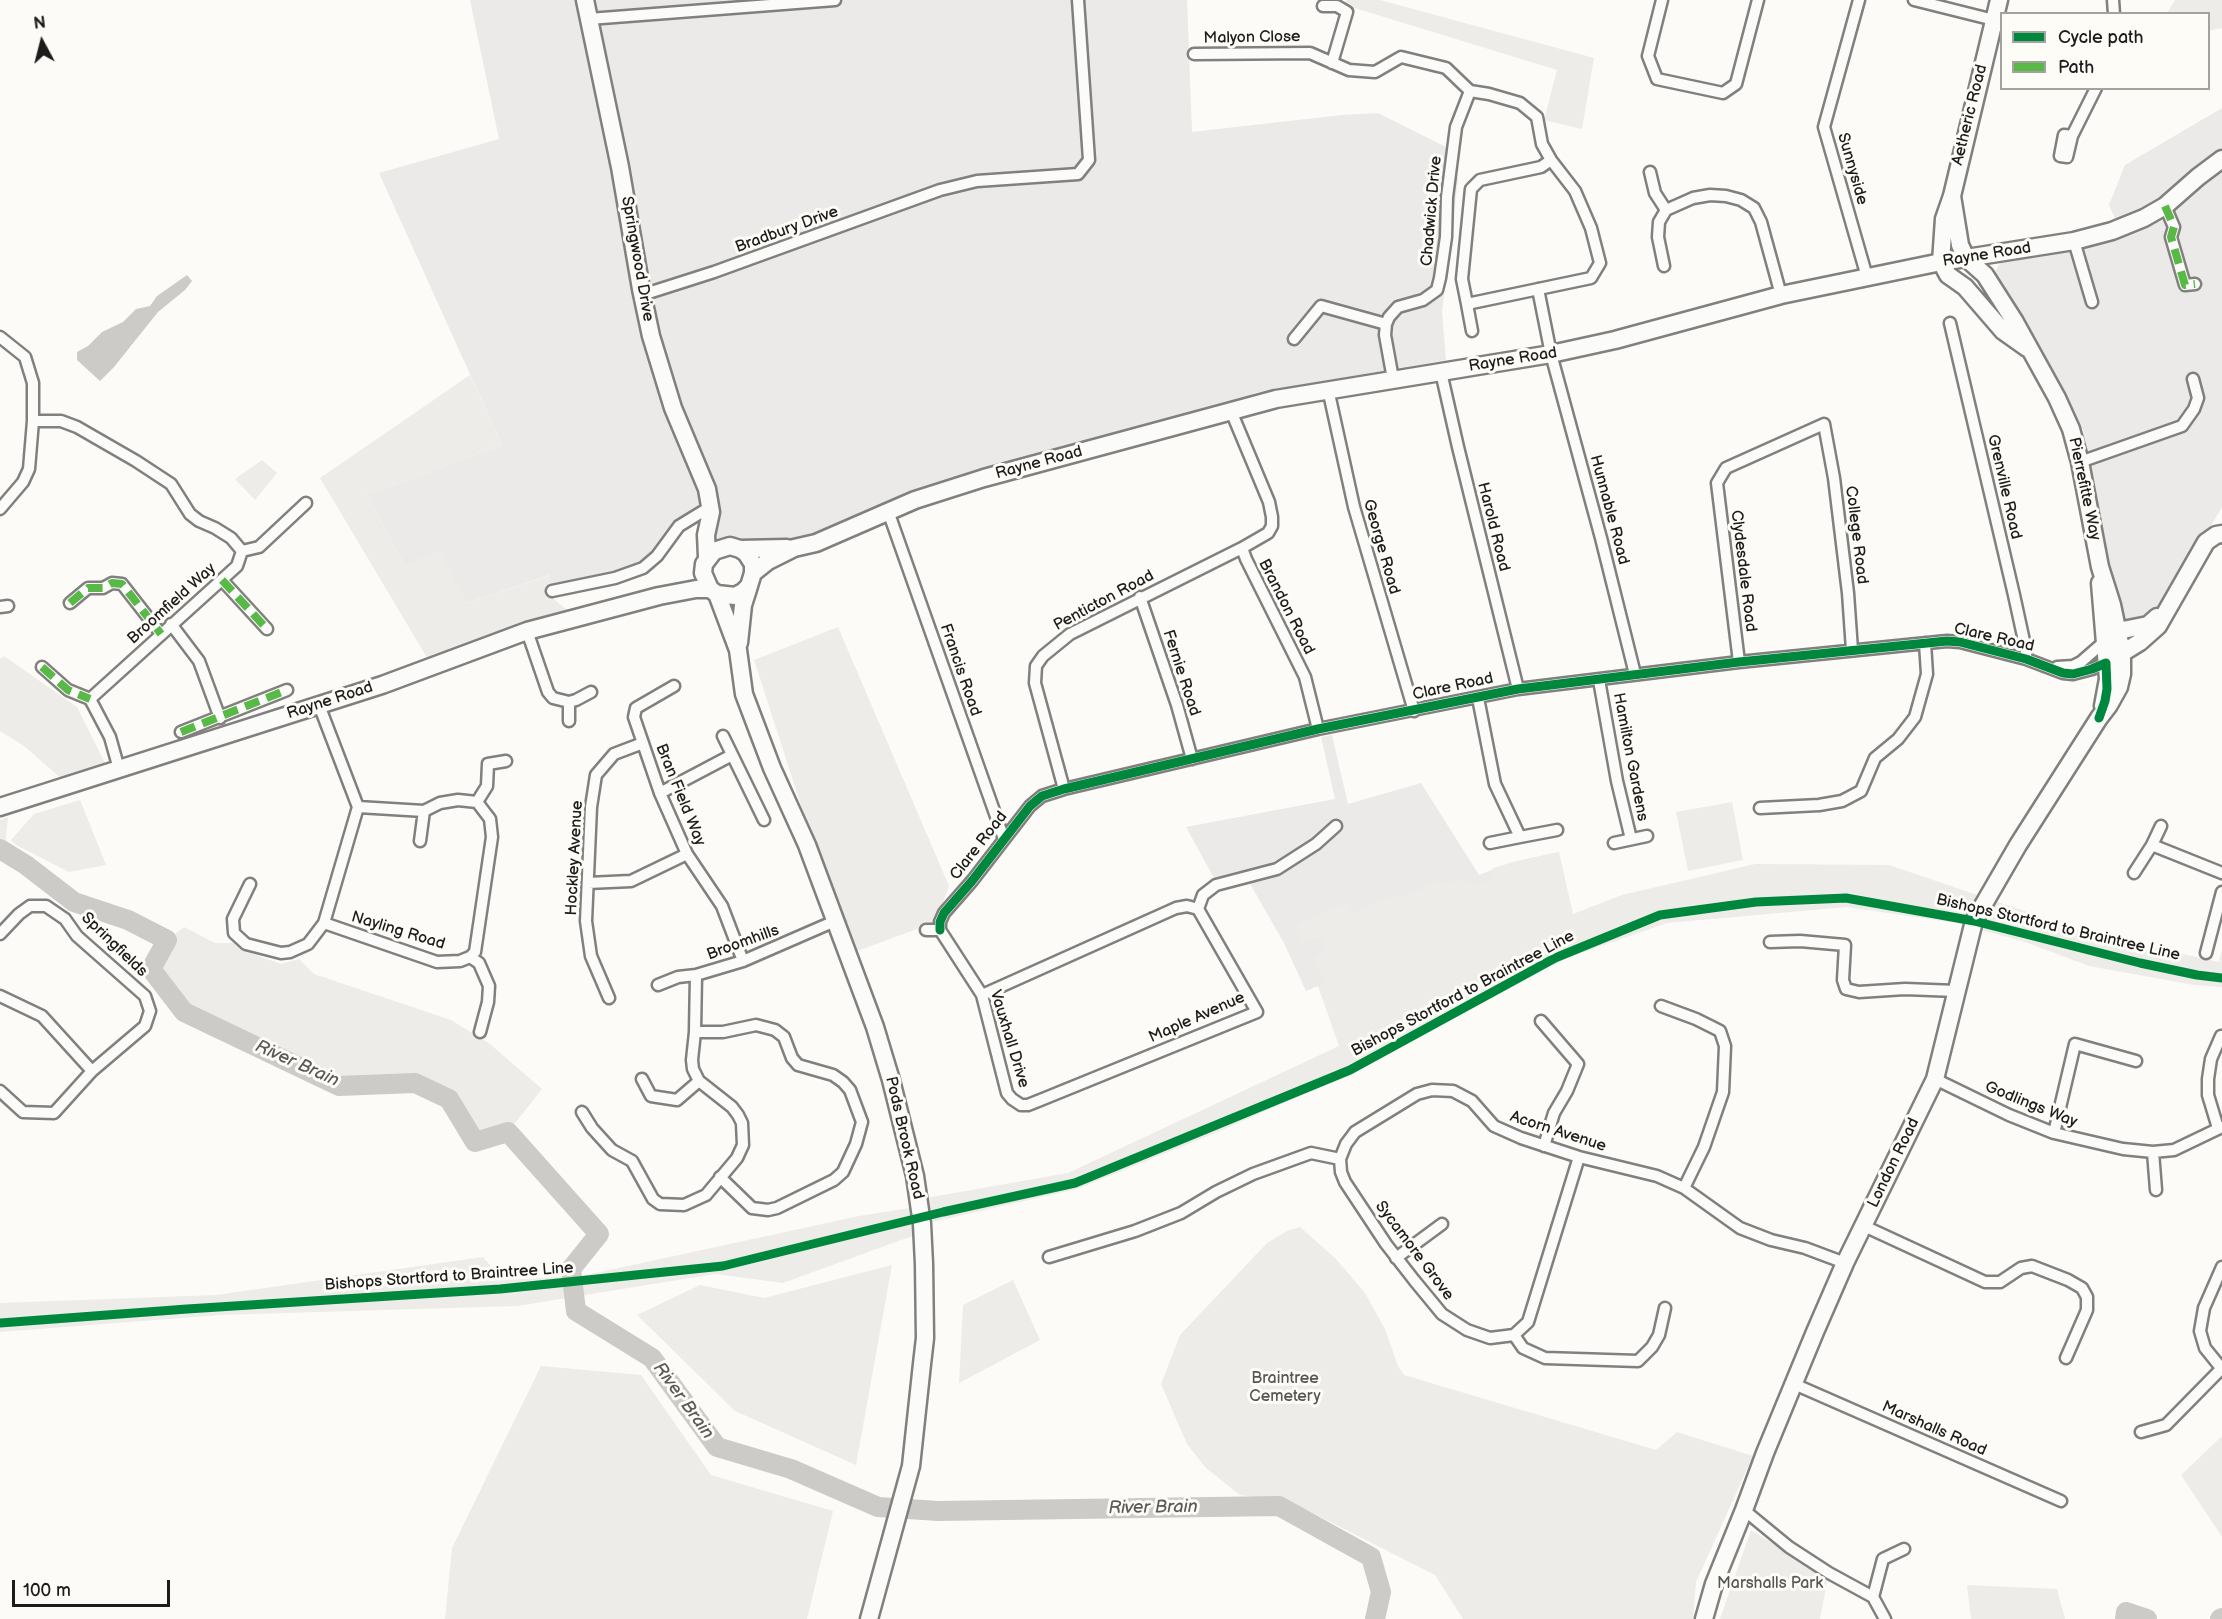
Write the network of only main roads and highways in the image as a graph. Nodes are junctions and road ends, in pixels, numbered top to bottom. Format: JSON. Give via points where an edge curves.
{"nodes":[{"id":1,"x":585,"y":0,"type":"edge"},
{"id":2,"x":1999,"y":0,"type":"edge"},
{"id":3,"x":2222,"y":159,"type":"edge"},
{"id":4,"x":1952,"y":196,"type":"junction"},
{"id":5,"x":1966,"y":258,"type":"junction"},
{"id":6,"x":1941,"y":262,"type":"junction"},
{"id":7,"x":1965,"y":287,"type":"junction"},
{"id":8,"x":2030,"y":350,"type":"junction"},
{"id":9,"x":710,"y":510,"type":"junction"},
{"id":10,"x":2222,"y":534,"type":"edge"},
{"id":11,"x":735,"y":548,"type":"junction"},
{"id":12,"x":794,"y":548,"type":"junction"},
{"id":13,"x":705,"y":561,"type":"junction"},
{"id":14,"x":751,"y":580,"type":"junction"},
{"id":15,"x":713,"y":592,"type":"junction"},
{"id":16,"x":659,"y":596,"type":"junction"},
{"id":17,"x":2167,"y":608,"type":"junction"},
{"id":18,"x":2111,"y":636,"type":"junction"},
{"id":19,"x":738,"y":650,"type":"junction"},
{"id":20,"x":2122,"y":653,"type":"junction"},
{"id":21,"x":2106,"y":663,"type":"junction"},
{"id":22,"x":2099,"y":718,"type":"junction"},
{"id":23,"x":0,"y":807,"type":"edge"},
{"id":24,"x":868,"y":1619,"type":"edge"},
{"id":25,"x":1704,"y":1619,"type":"edge"}],
"edges":[{"from":1,"to":9,"type":"main road","name":"Springwood Drive","via":[[657,357],[673,408],[707,489]]},
{"from":2,"to":4,"type":"main road","name":"Aetheric Road"},
{"from":3,"to":5,"type":"main road","name":"Rayne Road","via":[[2165,206],[2112,231]]},
{"from":4,"to":5,"type":"main road","name":"Aetheric Road"},
{"from":4,"to":6,"type":"main road","name":"Aetheric Road","via":[[1944,219]]},
{"from":5,"to":6,"type":"main road","name":"Rayne Road"},
{"from":5,"to":7,"type":"main road"},
{"from":5,"to":8,"type":"main road","name":"Pierrefitte Way","via":[[1985,275]]},
{"from":6,"to":7,"type":"main road","name":"Pierrefitte Way","via":[[1948,274]]},
{"from":6,"to":12,"type":"main road","name":"Rayne Road","via":[[1781,295],[1551,354],[1276,399],[984,478]]},
{"from":7,"to":8,"type":"main road","name":"Pierrefitte Way","via":[[2003,331]]},
{"from":8,"to":18,"type":"main road","name":"Pierrefitte Way","via":[[2071,429],[2100,567],[2101,609]]},
{"from":9,"to":11,"type":"main road","name":"Springwood Drive"},
{"from":9,"to":13,"type":"main road","name":"Springwood Drive"},
{"from":10,"to":17,"type":"main road","via":[[2206,542]]},
{"from":11,"to":12,"type":"main road","name":"Rayne Road"},
{"from":11,"to":13,"type":"main road","name":"Rayne Road","via":[[714,551]]},
{"from":11,"to":14,"type":"main road","via":[[750,559]]},
{"from":12,"to":14,"type":"main road","name":"Rayne Road","via":[[768,561]]},
{"from":13,"to":15,"type":"main road","via":[[705,582]]},
{"from":13,"to":16,"type":"main road","name":"Rayne Road","via":[[687,579]]},
{"from":14,"to":15,"type":"main road","name":"Rayne Road","via":[[735,596]]},
{"from":14,"to":19,"type":"main road","via":[[743,605]]},
{"from":15,"to":16,"type":"main road","name":"Rayne Road","via":[[696,589]]},
{"from":15,"to":19,"type":"main road"},
{"from":16,"to":23,"type":"main road","name":"Rayne Road","via":[[526,631],[382,685]]},
{"from":17,"to":18,"type":"main road","via":[[2148,625]]},
{"from":17,"to":20,"type":"main road","via":[[2154,630]]},
{"from":18,"to":20,"type":"main road","name":"Pierrefitte Way"},
{"from":18,"to":21,"type":"main road","name":"Pierrefitte Way"},
{"from":19,"to":24,"type":"main road","name":"Pods Brook Road","via":[[744,694],[807,845],[875,1028],[915,1176],[922,1224],[925,1338],[910,1471]]},
{"from":20,"to":21,"type":"main road"},
{"from":20,"to":22,"type":"main road","name":"London Road","via":[[2119,687]]},
{"from":21,"to":22,"type":"main road","name":"London Road","via":[[2107,688]]},
{"from":22,"to":25,"type":"main road","name":"London Road","via":[[1974,921],[1935,1079],[1845,1263],[1765,1453]]}]}
